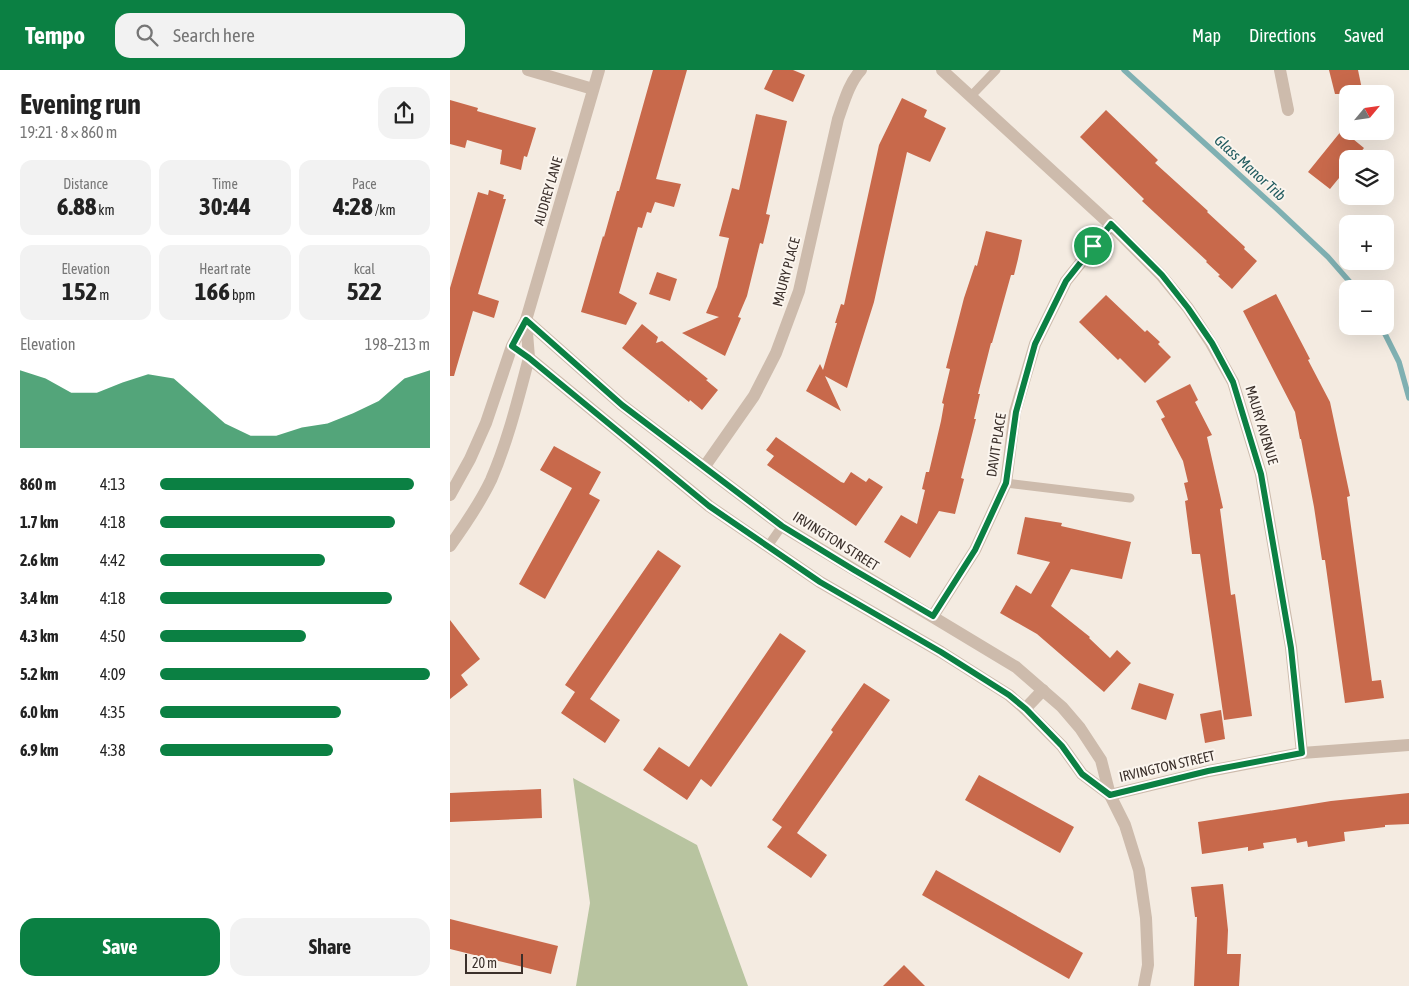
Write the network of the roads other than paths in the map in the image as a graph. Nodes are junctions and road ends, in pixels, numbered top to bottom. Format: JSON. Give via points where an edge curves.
{"nodes":[{"id":1,"x":528,"y":70,"type":"edge"},
{"id":2,"x":599,"y":70,"type":"edge"},
{"id":3,"x":861,"y":70,"type":"edge"},
{"id":4,"x":942,"y":70,"type":"edge"},
{"id":5,"x":996,"y":70,"type":"edge"},
{"id":6,"x":1280,"y":70,"type":"edge"},
{"id":7,"x":593,"y":89,"type":"junction"},
{"id":8,"x":970,"y":96,"type":"junction"},
{"id":9,"x":1288,"y":110,"type":"dead end"},
{"id":10,"x":1111,"y":224,"type":"junction"},
{"id":11,"x":526,"y":320,"type":"junction"},
{"id":12,"x":512,"y":346,"type":"junction"},
{"id":13,"x":529,"y":358,"type":"junction"},
{"id":14,"x":705,"y":466,"type":"junction"},
{"id":15,"x":1006,"y":483,"type":"junction"},
{"id":16,"x":450,"y":495,"type":"edge"},
{"id":17,"x":1130,"y":498,"type":"dead end"},
{"id":18,"x":782,"y":526,"type":"junction"},
{"id":19,"x":450,"y":546,"type":"edge"},
{"id":20,"x":768,"y":546,"type":"junction"},
{"id":21,"x":933,"y":616,"type":"junction"},
{"id":22,"x":1043,"y":690,"type":"junction"},
{"id":23,"x":1026,"y":709,"type":"junction"},
{"id":24,"x":1409,"y":745,"type":"edge"},
{"id":25,"x":1302,"y":753,"type":"junction"},
{"id":26,"x":1110,"y":795,"type":"junction"},
{"id":27,"x":1144,"y":986,"type":"edge"}],
"edges":[{"from":1,"to":7,"type":"street"},
{"from":2,"to":7,"type":"street","name":"AUDREY LANE"},
{"from":3,"to":14,"type":"street","name":"MAURY PLACE","via":[[845,98],[838,119],[800,291],[776,354],[754,396]]},
{"from":4,"to":8,"type":"street","name":"MAURY AVENUE"},
{"from":5,"to":8,"type":"lane"},
{"from":6,"to":9,"type":"street"},
{"from":7,"to":11,"type":"street","name":"AUDREY LANE"},
{"from":8,"to":10,"type":"street","name":"MAURY AVENUE"},
{"from":10,"to":15,"type":"street","name":"DAVIT PLACE","via":[[1066,281],[1035,344],[1016,412]]},
{"from":10,"to":25,"type":"street","name":"MAURY AVENUE","via":[[1162,275],[1188,308],[1233,382],[1261,474],[1291,648]]},
{"from":11,"to":12,"type":"street","name":"AUDREY LANE"},
{"from":11,"to":13,"type":"street","name":"AUDREY LANE"},
{"from":11,"to":14,"type":"street","name":"IRVINGTON STREET","via":[[622,405]]},
{"from":12,"to":13,"type":"street","name":"IRVINGTON STREET"},
{"from":12,"to":16,"type":"street","name":"AUDREY LANE","via":[[486,423]]},
{"from":13,"to":19,"type":"street","name":"AUDREY LANE","via":[[510,430],[490,480]]},
{"from":13,"to":20,"type":"street","name":"IRVINGTON STREET","via":[[709,506]]},
{"from":14,"to":18,"type":"street","name":"IRVINGTON STREET"},
{"from":15,"to":17,"type":"lane"},
{"from":15,"to":21,"type":"street","name":"DAVIT PLACE","via":[[975,550]]},
{"from":18,"to":20,"type":"lane"},
{"from":18,"to":21,"type":"street","name":"IRVINGTON STREET"},
{"from":20,"to":23,"type":"street","name":"IRVINGTON STREET","via":[[820,582],[983,678]]},
{"from":21,"to":22,"type":"street","name":"IRVINGTON STREET","via":[[1016,667]]},
{"from":22,"to":23,"type":"street"},
{"from":22,"to":26,"type":"street","name":"IRVINGTON STREET","via":[[1080,728],[1101,760]]},
{"from":23,"to":26,"type":"street","name":"IRVINGTON STREET","via":[[1062,746],[1082,774]]},
{"from":24,"to":25,"type":"street","name":"IRVINGTON STREET"},
{"from":25,"to":26,"type":"street","name":"IRVINGTON STREET","via":[[1208,771]]},
{"from":26,"to":27,"type":"street","via":[[1125,825],[1139,870],[1146,918],[1148,965]]}]}
